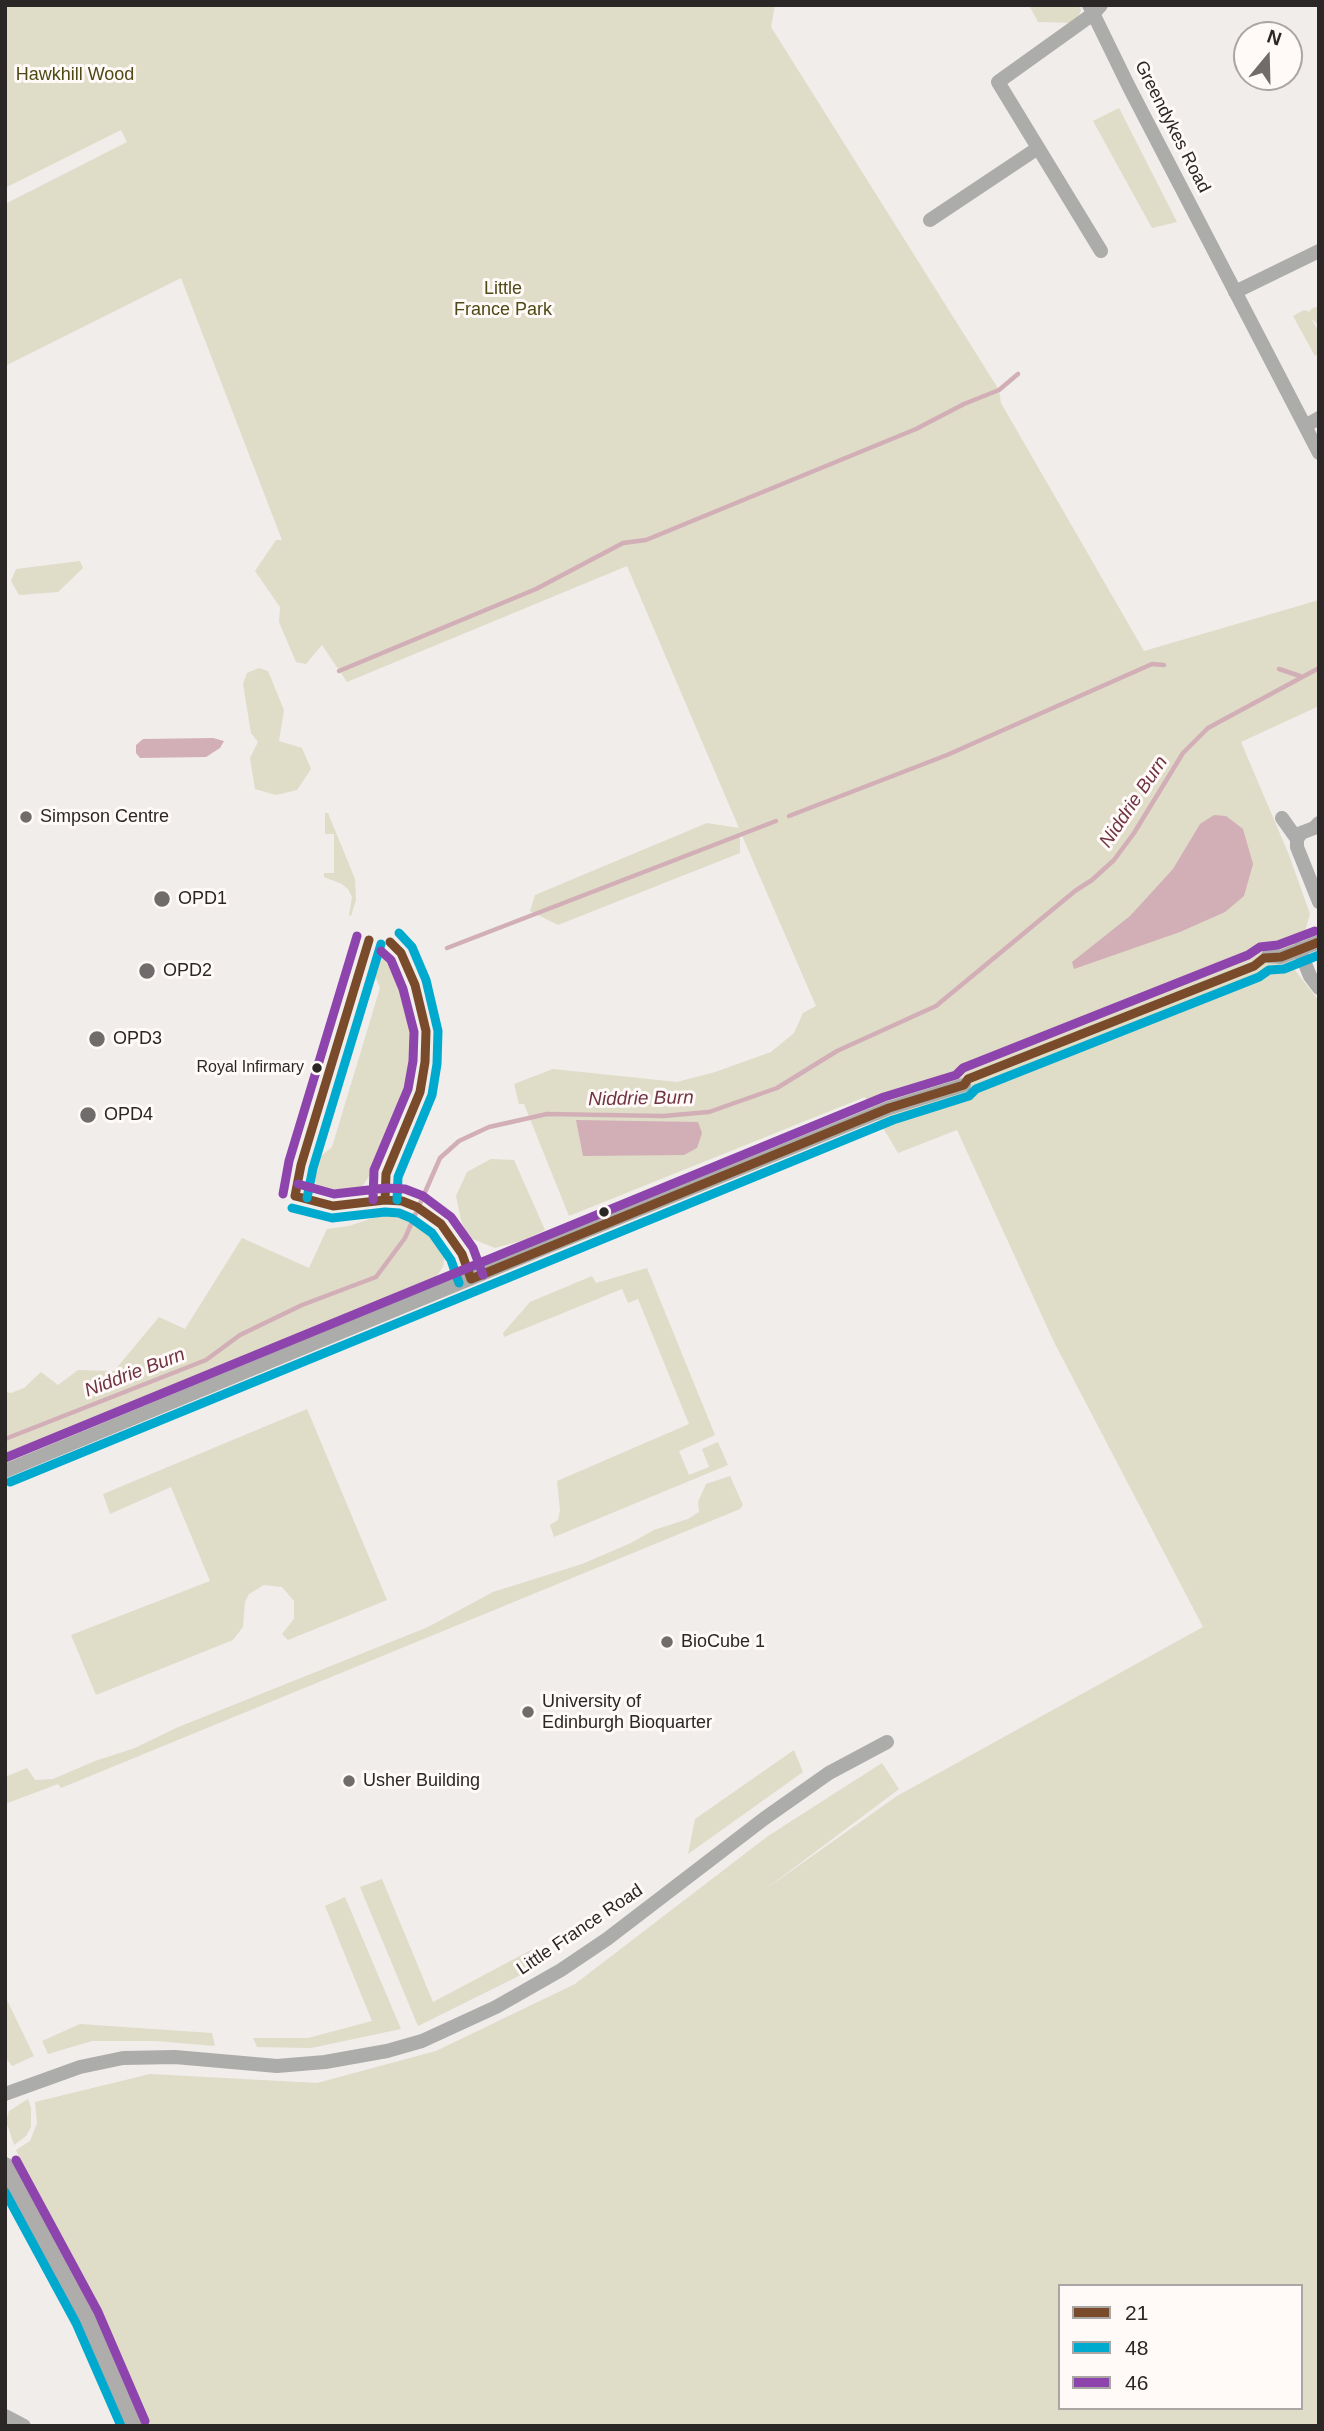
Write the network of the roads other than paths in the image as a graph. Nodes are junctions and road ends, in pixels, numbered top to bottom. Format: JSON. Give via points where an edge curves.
{"nodes":[{"id":1,"x":1094,"y":8,"type":"edge"},
{"id":2,"x":1038,"y":148,"type":"junction"},
{"id":3,"x":930,"y":219,"type":"dead end"},
{"id":4,"x":1101,"y":251,"type":"dead end"},
{"id":5,"x":1319,"y":251,"type":"edge"},
{"id":6,"x":1234,"y":292,"type":"junction"},
{"id":7,"x":1319,"y":418,"type":"edge"},
{"id":8,"x":1305,"y":426,"type":"junction"},
{"id":9,"x":1319,"y":453,"type":"edge"},
{"id":10,"x":1282,"y":818,"type":"dead end"},
{"id":11,"x":1319,"y":823,"type":"edge"},
{"id":12,"x":1297,"y":839,"type":"junction"},
{"id":13,"x":1319,"y":902,"type":"edge"},
{"id":14,"x":1319,"y":942,"type":"edge"},
{"id":15,"x":1299,"y":949,"type":"junction"},
{"id":16,"x":1268,"y":956,"type":"dead end"},
{"id":17,"x":1319,"y":988,"type":"edge"},
{"id":18,"x":964,"y":1085,"type":"dead end"},
{"id":19,"x":5,"y":1471,"type":"edge"},
{"id":20,"x":887,"y":1742,"type":"dead end"},
{"id":21,"x":51,"y":2076,"type":"junction"},
{"id":22,"x":5,"y":2094,"type":"edge"},
{"id":23,"x":5,"y":2105,"type":"edge"},
{"id":24,"x":5,"y":2166,"type":"edge"},
{"id":25,"x":5,"y":2416,"type":"edge"},
{"id":26,"x":24,"y":2426,"type":"edge"},
{"id":27,"x":134,"y":2426,"type":"edge"}],
"edges":[{"from":1,"to":2,"type":"street","via":[[998,82]]},
{"from":1,"to":6,"type":"street","name":"Greendykes Road"},
{"from":2,"to":3,"type":"street"},
{"from":2,"to":4,"type":"street"},
{"from":5,"to":6,"type":"street"},
{"from":6,"to":8,"type":"street","name":"Greendykes Road"},
{"from":7,"to":8,"type":"street"},
{"from":8,"to":9,"type":"street","name":"Greendykes Road"},
{"from":10,"to":12,"type":"street"},
{"from":11,"to":12,"type":"street"},
{"from":12,"to":13,"type":"street"},
{"from":14,"to":15,"type":"street"},
{"from":15,"to":16,"type":"street","via":[[1281,957]]},
{"from":15,"to":17,"type":"street"},
{"from":18,"to":19,"type":"street","via":[[889,1108]]},
{"from":20,"to":21,"type":"street","name":"Little France Road","via":[[829,1773],[561,1970],[496,2007],[422,2040],[325,2062],[276,2066],[175,2057],[123,2058]]},
{"from":21,"to":22,"type":"street","name":"Little France Road"},
{"from":21,"to":23,"type":"street","name":"Little France Road"},
{"from":24,"to":27,"type":"main road","via":[[87,2318]]},
{"from":25,"to":26,"type":"street"}]}
